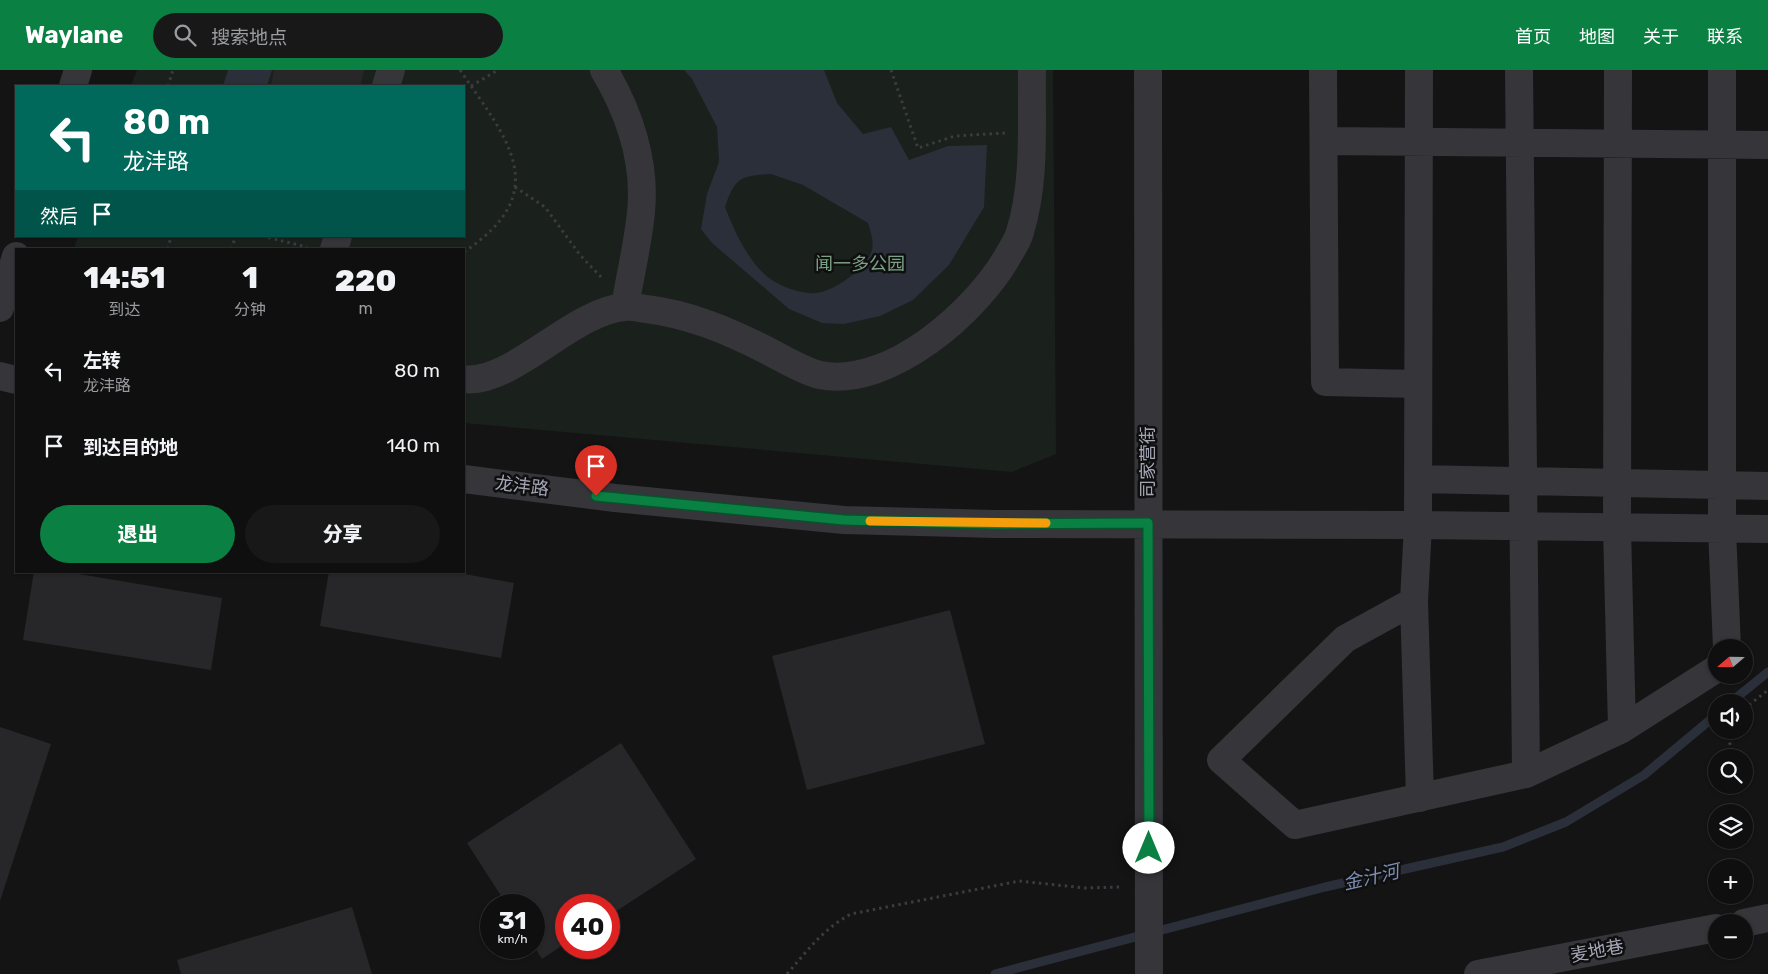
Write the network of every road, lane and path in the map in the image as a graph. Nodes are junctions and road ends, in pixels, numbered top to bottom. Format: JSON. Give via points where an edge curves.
{"nodes":[{"id":1,"x":78,"y":70,"type":"edge"},
{"id":2,"x":173,"y":70,"type":"edge"},
{"id":3,"x":391,"y":70,"type":"edge"},
{"id":4,"x":460,"y":70,"type":"edge"},
{"id":5,"x":498,"y":70,"type":"edge"},
{"id":6,"x":604,"y":70,"type":"edge"},
{"id":7,"x":891,"y":70,"type":"edge"},
{"id":8,"x":1032,"y":70,"type":"edge"},
{"id":9,"x":1148,"y":70,"type":"edge"},
{"id":10,"x":1324,"y":70,"type":"edge"},
{"id":11,"x":1419,"y":70,"type":"edge"},
{"id":12,"x":1519,"y":70,"type":"edge"},
{"id":13,"x":1618,"y":70,"type":"edge"},
{"id":14,"x":1722,"y":70,"type":"edge"},
{"id":15,"x":72,"y":85,"type":"edge"},
{"id":16,"x":168,"y":85,"type":"edge"},
{"id":17,"x":386,"y":85,"type":"edge"},
{"id":18,"x":471,"y":86,"type":"junction"},
{"id":19,"x":1031,"y":132,"type":"junction"},
{"id":20,"x":1324,"y":141,"type":"junction"},
{"id":21,"x":1419,"y":142,"type":"junction"},
{"id":22,"x":1519,"y":143,"type":"junction"},
{"id":23,"x":1618,"y":144,"type":"junction"},
{"id":24,"x":1722,"y":145,"type":"junction"},
{"id":25,"x":1768,"y":145,"type":"edge"},
{"id":26,"x":515,"y":187,"type":"junction"},
{"id":27,"x":266,"y":237,"type":"edge"},
{"id":28,"x":309,"y":248,"type":"edge"},
{"id":29,"x":465,"y":251,"type":"edge"},
{"id":30,"x":15,"y":259,"type":"edge"},
{"id":31,"x":625,"y":307,"type":"junction"},
{"id":32,"x":0,"y":308,"type":"edge"},
{"id":33,"x":0,"y":376,"type":"edge"},
{"id":34,"x":465,"y":379,"type":"edge"},
{"id":35,"x":15,"y":380,"type":"edge"},
{"id":36,"x":1418,"y":384,"type":"junction"},
{"id":37,"x":465,"y":479,"type":"edge"},
{"id":38,"x":1419,"y":479,"type":"junction"},
{"id":39,"x":1521,"y":481,"type":"junction"},
{"id":40,"x":1618,"y":483,"type":"junction"},
{"id":41,"x":1722,"y":485,"type":"junction"},
{"id":42,"x":1768,"y":486,"type":"edge"},
{"id":43,"x":1148,"y":523,"type":"junction"},
{"id":44,"x":1418,"y":525,"type":"junction"},
{"id":45,"x":1522,"y":527,"type":"junction"},
{"id":46,"x":1617,"y":528,"type":"junction"},
{"id":47,"x":1722,"y":529,"type":"junction"},
{"id":48,"x":1768,"y":529,"type":"edge"},
{"id":49,"x":1414,"y":601,"type":"junction"},
{"id":50,"x":1726,"y":639,"type":"edge"},
{"id":51,"x":1708,"y":674,"type":"edge"},
{"id":52,"x":1768,"y":690,"type":"edge"},
{"id":53,"x":1753,"y":702,"type":"edge"},
{"id":54,"x":1622,"y":729,"type":"junction"},
{"id":55,"x":1526,"y":774,"type":"junction"},
{"id":56,"x":1420,"y":798,"type":"junction"},
{"id":57,"x":1149,"y":887,"type":"junction"},
{"id":58,"x":1768,"y":918,"type":"edge"},
{"id":59,"x":1753,"y":921,"type":"edge"},
{"id":60,"x":1708,"y":930,"type":"edge"},
{"id":61,"x":1149,"y":972,"type":"edge"},
{"id":62,"x":787,"y":974,"type":"edge"},
{"id":63,"x":1478,"y":974,"type":"edge"}],
"edges":[{"from":1,"to":15,"type":"street"},
{"from":2,"to":16,"type":"path"},
{"from":3,"to":17,"type":"street"},
{"from":4,"to":18,"type":"path"},
{"from":5,"to":18,"type":"path"},
{"from":6,"to":31,"type":"street","via":[[621,98],[634,136],[640,174],[641,211]]},
{"from":7,"to":19,"type":"path","via":[[918,148],[955,136]]},
{"from":8,"to":19,"type":"street"},
{"from":9,"to":43,"type":"street","name":"司家营街"},
{"from":10,"to":20,"type":"street"},
{"from":11,"to":21,"type":"street"},
{"from":12,"to":22,"type":"street"},
{"from":13,"to":23,"type":"street"},
{"from":14,"to":24,"type":"street"},
{"from":18,"to":26,"type":"path","via":[[499,126],[512,156]]},
{"from":19,"to":31,"type":"street","via":[[1031,182],[1020,234],[997,275],[941,334],[901,358],[858,376],[820,376],[736,334],[674,313]]},
{"from":20,"to":21,"type":"street"},
{"from":20,"to":36,"type":"street","via":[[1326,382]]},
{"from":21,"to":22,"type":"street"},
{"from":21,"to":36,"type":"street"},
{"from":22,"to":23,"type":"street"},
{"from":22,"to":39,"type":"street"},
{"from":23,"to":24,"type":"street"},
{"from":23,"to":40,"type":"street"},
{"from":24,"to":25,"type":"street"},
{"from":24,"to":41,"type":"street"},
{"from":26,"to":29,"type":"path","via":[[511,202],[498,224]]},
{"from":26,"to":31,"type":"path","via":[[546,207],[570,242],[614,290]]},
{"from":27,"to":28,"type":"path"},
{"from":30,"to":32,"type":"street"},
{"from":31,"to":34,"type":"street","via":[[593,316],[497,373]]},
{"from":33,"to":35,"type":"street"},
{"from":36,"to":38,"type":"street"},
{"from":37,"to":43,"type":"street","name":"龙沣路","via":[[615,498],[844,520],[995,524]]},
{"from":38,"to":39,"type":"street"},
{"from":38,"to":44,"type":"street"},
{"from":39,"to":40,"type":"street"},
{"from":39,"to":45,"type":"street"},
{"from":40,"to":41,"type":"street"},
{"from":40,"to":46,"type":"street"},
{"from":41,"to":42,"type":"street"},
{"from":41,"to":47,"type":"street"},
{"from":43,"to":44,"type":"street","name":"龙沣路"},
{"from":43,"to":57,"type":"street","name":"司家营街"},
{"from":44,"to":45,"type":"street","name":"龙沣路"},
{"from":44,"to":49,"type":"street"},
{"from":45,"to":46,"type":"street","name":"龙沣路"},
{"from":45,"to":55,"type":"street"},
{"from":46,"to":47,"type":"street","name":"龙沣路"},
{"from":46,"to":54,"type":"street"},
{"from":47,"to":48,"type":"street","name":"龙沣路"},
{"from":47,"to":50,"type":"street"},
{"from":49,"to":56,"type":"street"},
{"from":49,"to":56,"type":"street","via":[[1345,638],[1221,760],[1296,825]]},
{"from":51,"to":54,"type":"street"},
{"from":52,"to":53,"type":"path"},
{"from":54,"to":55,"type":"street"},
{"from":55,"to":56,"type":"street"},
{"from":57,"to":61,"type":"street","name":"司家营街"},
{"from":57,"to":62,"type":"path","via":[[1085,888],[1019,881],[851,914],[822,934]]},
{"from":58,"to":59,"type":"street"},
{"from":60,"to":63,"type":"street","name":"麦地巷"}]}
